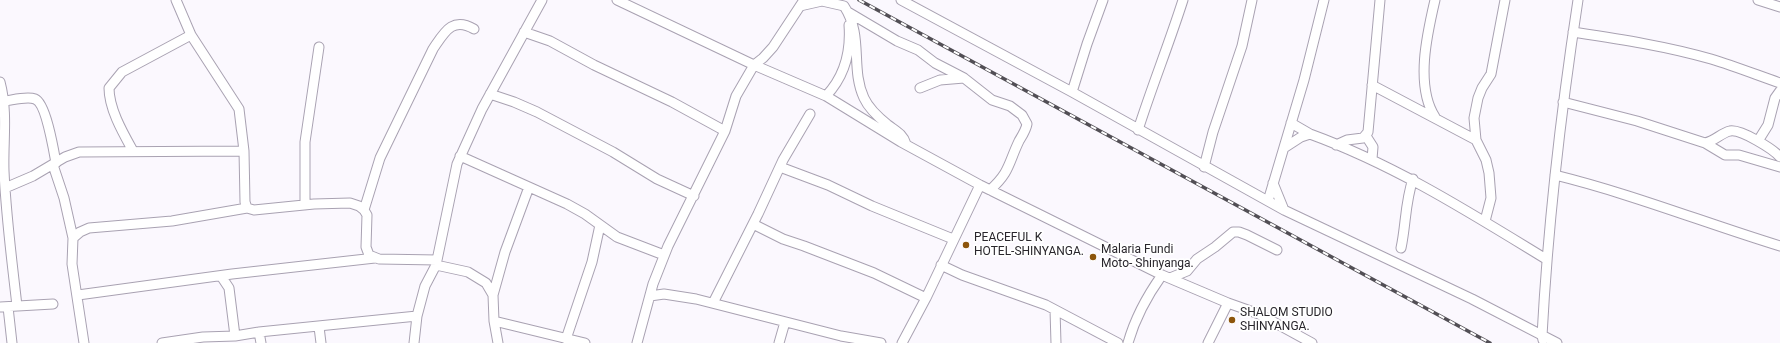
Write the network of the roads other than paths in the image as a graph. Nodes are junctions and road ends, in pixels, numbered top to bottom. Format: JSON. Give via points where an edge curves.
{"nodes":[{"id":1,"x":176,"y":0,"type":"edge"},
{"id":2,"x":542,"y":0,"type":"edge"},
{"id":3,"x":617,"y":0,"type":"edge"},
{"id":4,"x":901,"y":0,"type":"edge"},
{"id":5,"x":1103,"y":0,"type":"edge"},
{"id":6,"x":1183,"y":0,"type":"edge"},
{"id":7,"x":1252,"y":0,"type":"edge"},
{"id":8,"x":1324,"y":0,"type":"edge"},
{"id":9,"x":1380,"y":0,"type":"edge"},
{"id":10,"x":1435,"y":0,"type":"edge"},
{"id":11,"x":1505,"y":0,"type":"edge"},
{"id":12,"x":1578,"y":0,"type":"edge"},
{"id":13,"x":1758,"y":0,"type":"edge"},
{"id":14,"x":802,"y":3,"type":"edge"},
{"id":15,"x":1780,"y":6,"type":"edge"},
{"id":16,"x":848,"y":12,"type":"junction"},
{"id":17,"x":474,"y":29,"type":"dead end"},
{"id":18,"x":524,"y":32,"type":"junction"},
{"id":19,"x":1573,"y":32,"type":"junction"},
{"id":20,"x":191,"y":36,"type":"junction"},
{"id":21,"x":319,"y":47,"type":"dead end"},
{"id":22,"x":754,"y":65,"type":"junction"},
{"id":23,"x":964,"y":78,"type":"junction"},
{"id":24,"x":0,"y":82,"type":"edge"},
{"id":25,"x":1780,"y":83,"type":"edge"},
{"id":26,"x":1372,"y":85,"type":"junction"},
{"id":27,"x":920,"y":88,"type":"dead end"},
{"id":28,"x":1780,"y":91,"type":"edge"},
{"id":29,"x":1072,"y":92,"type":"junction"},
{"id":30,"x":490,"y":94,"type":"junction"},
{"id":31,"x":826,"y":96,"type":"junction"},
{"id":32,"x":4,"y":101,"type":"junction"},
{"id":33,"x":1563,"y":102,"type":"junction"},
{"id":34,"x":810,"y":114,"type":"dead end"},
{"id":35,"x":1435,"y":117,"type":"junction"},
{"id":36,"x":1291,"y":123,"type":"junction"},
{"id":37,"x":1138,"y":130,"type":"junction"},
{"id":38,"x":725,"y":131,"type":"junction"},
{"id":39,"x":1310,"y":134,"type":"junction"},
{"id":40,"x":1366,"y":136,"type":"junction"},
{"id":41,"x":1476,"y":140,"type":"junction"},
{"id":42,"x":1758,"y":141,"type":"junction"},
{"id":43,"x":1705,"y":143,"type":"junction"},
{"id":44,"x":906,"y":144,"type":"junction"},
{"id":45,"x":1336,"y":145,"type":"junction"},
{"id":46,"x":1284,"y":148,"type":"junction"},
{"id":47,"x":133,"y":151,"type":"junction"},
{"id":48,"x":244,"y":151,"type":"junction"},
{"id":49,"x":460,"y":156,"type":"junction"},
{"id":50,"x":1780,"y":157,"type":"edge"},
{"id":51,"x":1372,"y":159,"type":"junction"},
{"id":52,"x":55,"y":164,"type":"junction"},
{"id":53,"x":780,"y":167,"type":"junction"},
{"id":54,"x":1204,"y":167,"type":"junction"},
{"id":55,"x":1780,"y":167,"type":"edge"},
{"id":56,"x":1555,"y":175,"type":"junction"},
{"id":57,"x":1412,"y":179,"type":"junction"},
{"id":58,"x":1273,"y":182,"type":"junction"},
{"id":59,"x":980,"y":185,"type":"junction"},
{"id":60,"x":529,"y":187,"type":"junction"},
{"id":61,"x":5,"y":188,"type":"junction"},
{"id":62,"x":990,"y":190,"type":"junction"},
{"id":63,"x":694,"y":196,"type":"junction"},
{"id":64,"x":1268,"y":201,"type":"junction"},
{"id":65,"x":305,"y":205,"type":"junction"},
{"id":66,"x":247,"y":208,"type":"junction"},
{"id":67,"x":364,"y":210,"type":"junction"},
{"id":68,"x":1284,"y":210,"type":"junction"},
{"id":69,"x":1485,"y":221,"type":"junction"},
{"id":70,"x":753,"y":224,"type":"junction"},
{"id":71,"x":600,"y":225,"type":"junction"},
{"id":72,"x":73,"y":238,"type":"junction"},
{"id":73,"x":953,"y":239,"type":"junction"},
{"id":74,"x":1780,"y":246,"type":"edge"},
{"id":75,"x":1401,"y":248,"type":"dead end"},
{"id":76,"x":1277,"y":250,"type":"dead end"},
{"id":77,"x":664,"y":255,"type":"junction"},
{"id":78,"x":375,"y":258,"type":"junction"},
{"id":79,"x":1546,"y":258,"type":"junction"},
{"id":80,"x":436,"y":263,"type":"junction"},
{"id":81,"x":941,"y":265,"type":"junction"},
{"id":82,"x":221,"y":276,"type":"junction"},
{"id":83,"x":1166,"y":276,"type":"junction"},
{"id":84,"x":78,"y":295,"type":"junction"},
{"id":85,"x":493,"y":295,"type":"junction"},
{"id":86,"x":650,"y":296,"type":"junction"},
{"id":87,"x":926,"y":298,"type":"junction"},
{"id":88,"x":713,"y":303,"type":"junction"},
{"id":89,"x":53,"y":304,"type":"dead end"},
{"id":90,"x":1228,"y":304,"type":"junction"},
{"id":91,"x":17,"y":306,"type":"junction"},
{"id":92,"x":4,"y":307,"type":"edge"},
{"id":93,"x":1055,"y":310,"type":"junction"},
{"id":94,"x":417,"y":316,"type":"junction"},
{"id":95,"x":494,"y":321,"type":"junction"},
{"id":96,"x":785,"y":322,"type":"junction"},
{"id":97,"x":320,"y":327,"type":"junction"},
{"id":98,"x":259,"y":332,"type":"junction"},
{"id":99,"x":235,"y":336,"type":"junction"},
{"id":100,"x":548,"y":338,"type":"edge"},
{"id":101,"x":566,"y":338,"type":"junction"},
{"id":102,"x":1543,"y":339,"type":"edge"},
{"id":103,"x":203,"y":340,"type":"edge"},
{"id":104,"x":1555,"y":342,"type":"edge"},
{"id":105,"x":12,"y":343,"type":"edge"},
{"id":106,"x":84,"y":343,"type":"edge"},
{"id":107,"x":162,"y":343,"type":"edge"},
{"id":108,"x":261,"y":343,"type":"edge"},
{"id":109,"x":321,"y":343,"type":"edge"},
{"id":110,"x":414,"y":343,"type":"edge"},
{"id":111,"x":498,"y":343,"type":"edge"},
{"id":112,"x":584,"y":343,"type":"edge"},
{"id":113,"x":637,"y":343,"type":"edge"},
{"id":114,"x":779,"y":343,"type":"edge"},
{"id":115,"x":881,"y":343,"type":"edge"},
{"id":116,"x":902,"y":343,"type":"edge"},
{"id":117,"x":1056,"y":343,"type":"edge"},
{"id":118,"x":1118,"y":343,"type":"edge"},
{"id":119,"x":1128,"y":343,"type":"edge"},
{"id":120,"x":1208,"y":343,"type":"edge"},
{"id":121,"x":1312,"y":343,"type":"edge"}],
"edges":[{"from":1,"to":20,"type":"street"},
{"from":2,"to":18,"type":"street"},
{"from":3,"to":22,"type":"street"},
{"from":4,"to":29,"type":"street"},
{"from":5,"to":29,"type":"street"},
{"from":6,"to":37,"type":"street"},
{"from":7,"to":54,"type":"street","via":[[1240,52]]},
{"from":8,"to":36,"type":"street"},
{"from":9,"to":26,"type":"street"},
{"from":10,"to":35,"type":"street","via":[[1427,43],[1425,78],[1427,100]]},
{"from":11,"to":41,"type":"street","via":[[1491,74],[1482,88],[1475,109]]},
{"from":12,"to":19,"type":"street"},
{"from":13,"to":15,"type":"street"},
{"from":14,"to":16,"type":"street","via":[[827,2],[844,6]]},
{"from":14,"to":22,"type":"street","via":[[773,47]]},
{"from":16,"to":23,"type":"street","via":[[897,41],[918,50],[935,64]]},
{"from":16,"to":31,"type":"street","via":[[849,49],[846,63],[835,87]]},
{"from":16,"to":44,"type":"street","via":[[855,32],[858,80],[863,96],[870,109],[899,132]]},
{"from":17,"to":67,"type":"street","via":[[464,25],[451,26],[433,49],[380,158]]},
{"from":18,"to":30,"type":"street"},
{"from":18,"to":38,"type":"street","via":[[550,41]]},
{"from":19,"to":25,"type":"street","via":[[1693,54]]},
{"from":19,"to":33,"type":"street"},
{"from":20,"to":47,"type":"street","via":[[122,72],[109,88],[112,106]]},
{"from":20,"to":48,"type":"street","via":[[239,109]]},
{"from":21,"to":65,"type":"street","via":[[305,142]]},
{"from":22,"to":31,"type":"street"},
{"from":22,"to":38,"type":"street","via":[[736,96]]},
{"from":23,"to":27,"type":"street","via":[[940,80]]},
{"from":23,"to":62,"type":"street","via":[[992,100],[1010,106],[1026,119],[1027,124],[1007,172]]},
{"from":24,"to":32,"type":"street"},
{"from":26,"to":35,"type":"street"},
{"from":26,"to":40,"type":"street","via":[[1369,128]]},
{"from":28,"to":42,"type":"street","via":[[1775,98],[1768,125]]},
{"from":29,"to":37,"type":"street"},
{"from":30,"to":49,"type":"street"},
{"from":30,"to":63,"type":"street","via":[[537,112],[613,152],[657,179]]},
{"from":31,"to":44,"type":"street"},
{"from":32,"to":52,"type":"street","via":[[34,99],[40,102],[49,127]]},
{"from":32,"to":61,"type":"street"},
{"from":33,"to":43,"type":"street","via":[[1637,121]]},
{"from":33,"to":56,"type":"street"},
{"from":34,"to":53,"type":"street"},
{"from":35,"to":41,"type":"street"},
{"from":36,"to":39,"type":"street"},
{"from":36,"to":46,"type":"street"},
{"from":37,"to":54,"type":"street"},
{"from":38,"to":63,"type":"street"},
{"from":39,"to":45,"type":"street"},
{"from":39,"to":46,"type":"street"},
{"from":40,"to":45,"type":"street"},
{"from":40,"to":51,"type":"street","via":[[1373,147]]},
{"from":41,"to":69,"type":"street","via":[[1489,173],[1491,198]]},
{"from":42,"to":43,"type":"street","via":[[1734,131]]},
{"from":42,"to":50,"type":"street"},
{"from":43,"to":55,"type":"street","via":[[1725,155],[1740,155]]},
{"from":44,"to":59,"type":"street"},
{"from":45,"to":51,"type":"street"},
{"from":46,"to":58,"type":"street"},
{"from":47,"to":48,"type":"street"},
{"from":47,"to":52,"type":"street","via":[[79,152]]},
{"from":48,"to":66,"type":"street"},
{"from":49,"to":60,"type":"street"},
{"from":49,"to":80,"type":"street","via":[[453,178]]},
{"from":51,"to":57,"type":"street"},
{"from":52,"to":61,"type":"street"},
{"from":52,"to":72,"type":"street"},
{"from":53,"to":70,"type":"street"},
{"from":53,"to":73,"type":"street"},
{"from":54,"to":64,"type":"street"},
{"from":56,"to":74,"type":"street","via":[[1624,193]]},
{"from":56,"to":79,"type":"street"},
{"from":57,"to":69,"type":"street"},
{"from":57,"to":75,"type":"street"},
{"from":58,"to":64,"type":"street"},
{"from":58,"to":68,"type":"street"},
{"from":59,"to":62,"type":"street"},
{"from":59,"to":73,"type":"street"},
{"from":60,"to":71,"type":"street","via":[[567,204]]},
{"from":60,"to":85,"type":"street","via":[[505,252]]},
{"from":61,"to":91,"type":"street"},
{"from":62,"to":83,"type":"street"},
{"from":63,"to":77,"type":"street"},
{"from":64,"to":68,"type":"street"},
{"from":65,"to":66,"type":"street","via":[[254,210]]},
{"from":65,"to":67,"type":"street","via":[[350,203]]},
{"from":66,"to":72,"type":"street","via":[[172,221],[88,228]]},
{"from":67,"to":78,"type":"street","via":[[367,215],[366,248],[369,255]]},
{"from":68,"to":102,"type":"street","via":[[1472,299]]},
{"from":69,"to":79,"type":"street"},
{"from":70,"to":87,"type":"street","via":[[783,239],[874,273]]},
{"from":70,"to":88,"type":"street"},
{"from":71,"to":77,"type":"street","via":[[617,237]]},
{"from":71,"to":101,"type":"street","via":[[592,262]]},
{"from":72,"to":84,"type":"street","via":[[72,264]]},
{"from":73,"to":81,"type":"street"},
{"from":76,"to":83,"type":"street","via":[[1247,235],[1233,232],[1197,259],[1187,271]]},
{"from":77,"to":86,"type":"street"},
{"from":78,"to":80,"type":"street"},
{"from":78,"to":82,"type":"street"},
{"from":79,"to":102,"type":"street"},
{"from":80,"to":85,"type":"street","via":[[477,276],[486,283]]},
{"from":80,"to":94,"type":"street","via":[[425,286]]},
{"from":81,"to":87,"type":"street"},
{"from":81,"to":93,"type":"street"},
{"from":82,"to":84,"type":"street"},
{"from":82,"to":99,"type":"street","via":[[229,288]]},
{"from":83,"to":90,"type":"street"},
{"from":83,"to":119,"type":"street","via":[[1147,296]]},
{"from":84,"to":106,"type":"street"},
{"from":85,"to":95,"type":"street"},
{"from":86,"to":88,"type":"street","via":[[664,294]]},
{"from":86,"to":113,"type":"street"},
{"from":87,"to":116,"type":"street"},
{"from":88,"to":96,"type":"street"},
{"from":89,"to":91,"type":"street"},
{"from":90,"to":120,"type":"street"},
{"from":90,"to":121,"type":"street","via":[[1259,314]]},
{"from":91,"to":92,"type":"street"},
{"from":92,"to":105,"type":"street"},
{"from":93,"to":117,"type":"street"},
{"from":93,"to":118,"type":"street"},
{"from":94,"to":97,"type":"street"},
{"from":94,"to":110,"type":"street"},
{"from":95,"to":100,"type":"street"},
{"from":95,"to":111,"type":"street"},
{"from":96,"to":114,"type":"street"},
{"from":96,"to":115,"type":"street"},
{"from":97,"to":98,"type":"street"},
{"from":97,"to":109,"type":"street"},
{"from":98,"to":99,"type":"street"},
{"from":98,"to":108,"type":"street"},
{"from":99,"to":103,"type":"street"},
{"from":100,"to":101,"type":"street"},
{"from":101,"to":112,"type":"street"},
{"from":102,"to":104,"type":"street"},
{"from":103,"to":107,"type":"street"}]}
